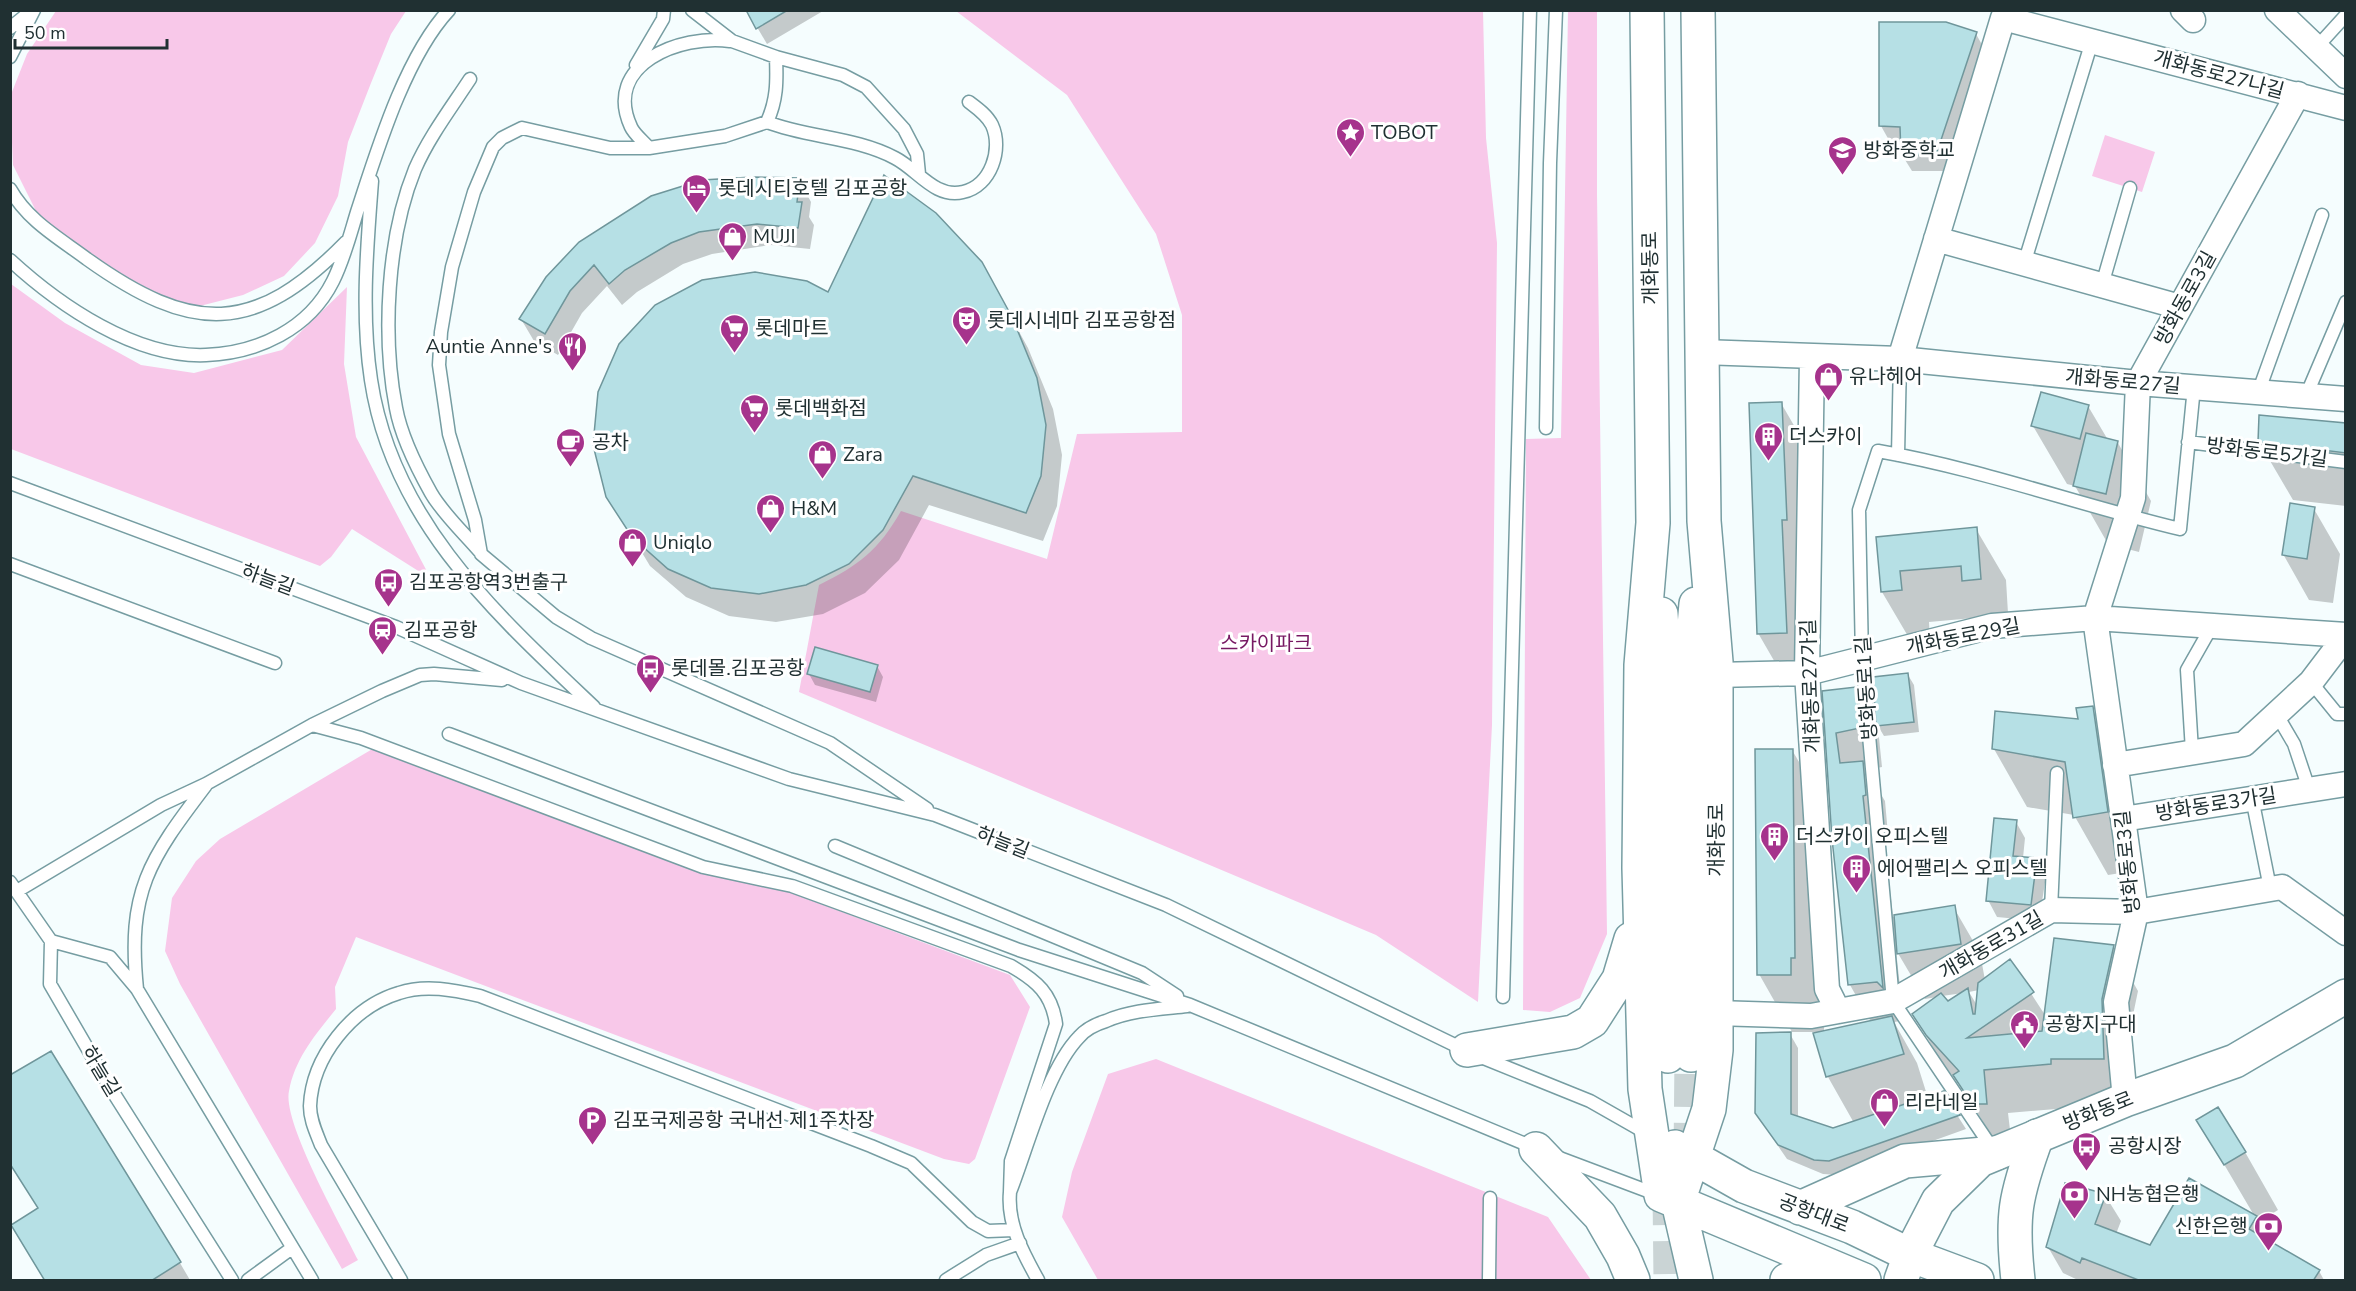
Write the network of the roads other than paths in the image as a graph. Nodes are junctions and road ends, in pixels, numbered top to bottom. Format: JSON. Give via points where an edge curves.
{"nodes":[{"id":1,"x":33,"y":10,"type":"edge"},
{"id":2,"x":449,"y":10,"type":"edge"},
{"id":3,"x":664,"y":10,"type":"edge"},
{"id":4,"x":692,"y":10,"type":"edge"},
{"id":5,"x":1530,"y":10,"type":"edge"},
{"id":6,"x":1556,"y":10,"type":"edge"},
{"id":7,"x":2277,"y":10,"type":"edge"},
{"id":8,"x":1647,"y":11,"type":"edge"},
{"id":9,"x":1698,"y":11,"type":"edge"},
{"id":10,"x":2346,"y":15,"type":"edge"},
{"id":11,"x":10,"y":28,"type":"edge"},
{"id":12,"x":732,"y":41,"type":"junction"},
{"id":13,"x":2092,"y":41,"type":"junction"},
{"id":14,"x":2316,"y":48,"type":"junction"},
{"id":15,"x":10,"y":57,"type":"edge"},
{"id":16,"x":776,"y":57,"type":"junction"},
{"id":17,"x":633,"y":70,"type":"junction"},
{"id":18,"x":2346,"y":76,"type":"edge"},
{"id":19,"x":470,"y":79,"type":"dead end"},
{"id":20,"x":2298,"y":94,"type":"junction"},
{"id":21,"x":969,"y":102,"type":"dead end"},
{"id":22,"x":2346,"y":108,"type":"edge"},
{"id":23,"x":767,"y":123,"type":"junction"},
{"id":24,"x":649,"y":148,"type":"junction"},
{"id":25,"x":374,"y":164,"type":"junction"},
{"id":26,"x":919,"y":174,"type":"junction"},
{"id":27,"x":2130,"y":188,"type":"dead end"},
{"id":28,"x":10,"y":189,"type":"edge"},
{"id":29,"x":2322,"y":215,"type":"dead end"},
{"id":30,"x":349,"y":239,"type":"junction"},
{"id":31,"x":1936,"y":239,"type":"junction"},
{"id":32,"x":10,"y":260,"type":"edge"},
{"id":33,"x":2024,"y":264,"type":"junction"},
{"id":34,"x":2102,"y":285,"type":"junction"},
{"id":35,"x":2346,"y":302,"type":"edge"},
{"id":36,"x":2180,"y":307,"type":"junction"},
{"id":37,"x":1702,"y":352,"type":"junction"},
{"id":38,"x":1812,"y":357,"type":"junction"},
{"id":39,"x":1900,"y":358,"type":"junction"},
{"id":40,"x":2138,"y":383,"type":"junction"},
{"id":41,"x":2194,"y":387,"type":"junction"},
{"id":42,"x":2258,"y":393,"type":"junction"},
{"id":43,"x":2306,"y":396,"type":"junction"},
{"id":44,"x":2346,"y":399,"type":"edge"},
{"id":45,"x":1546,"y":428,"type":"dead end"},
{"id":46,"x":2188,"y":442,"type":"junction"},
{"id":47,"x":1898,"y":455,"type":"junction"},
{"id":48,"x":2346,"y":462,"type":"edge"},
{"id":49,"x":10,"y":483,"type":"edge"},
{"id":50,"x":2127,"y":517,"type":"junction"},
{"id":51,"x":1704,"y":521,"type":"junction"},
{"id":52,"x":1653,"y":523,"type":"junction"},
{"id":53,"x":482,"y":554,"type":"junction"},
{"id":54,"x":10,"y":564,"type":"edge"},
{"id":55,"x":2095,"y":618,"type":"junction"},
{"id":56,"x":2212,"y":626,"type":"junction"},
{"id":57,"x":2346,"y":636,"type":"edge"},
{"id":58,"x":1862,"y":658,"type":"junction"},
{"id":59,"x":275,"y":663,"type":"dead end"},
{"id":60,"x":1807,"y":673,"type":"junction"},
{"id":61,"x":1716,"y":675,"type":"junction"},
{"id":62,"x":2311,"y":682,"type":"junction"},
{"id":63,"x":521,"y":683,"type":"junction"},
{"id":64,"x":597,"y":709,"type":"junction"},
{"id":65,"x":2346,"y":714,"type":"edge"},
{"id":66,"x":2277,"y":715,"type":"junction"},
{"id":67,"x":312,"y":725,"type":"junction"},
{"id":68,"x":449,"y":734,"type":"dead end"},
{"id":69,"x":2192,"y":751,"type":"junction"},
{"id":70,"x":2115,"y":765,"type":"junction"},
{"id":71,"x":2057,"y":773,"type":"dead end"},
{"id":72,"x":207,"y":784,"type":"junction"},
{"id":73,"x":2346,"y":784,"type":"edge"},
{"id":74,"x":2309,"y":789,"type":"junction"},
{"id":75,"x":2252,"y":798,"type":"junction"},
{"id":76,"x":935,"y":815,"type":"junction"},
{"id":77,"x":2123,"y":819,"type":"junction"},
{"id":78,"x":835,"y":846,"type":"dead end"},
{"id":79,"x":1639,"y":868,"type":"junction"},
{"id":80,"x":14,"y":886,"type":"edge"},
{"id":81,"x":2270,"y":888,"type":"junction"},
{"id":82,"x":2051,"y":910,"type":"junction"},
{"id":83,"x":2136,"y":912,"type":"junction"},
{"id":84,"x":2342,"y":923,"type":"edge"},
{"id":85,"x":51,"y":941,"type":"junction"},
{"id":86,"x":137,"y":988,"type":"junction"},
{"id":87,"x":2346,"y":996,"type":"edge"},
{"id":88,"x":1503,"y":997,"type":"dead end"},
{"id":89,"x":1893,"y":1001,"type":"junction"},
{"id":90,"x":1190,"y":1005,"type":"junction"},
{"id":91,"x":1838,"y":1011,"type":"junction"},
{"id":92,"x":1716,"y":1013,"type":"junction"},
{"id":93,"x":1467,"y":1050,"type":"junction"},
{"id":94,"x":1680,"y":1052,"type":"junction"},
{"id":95,"x":2125,"y":1100,"type":"junction"},
{"id":96,"x":2037,"y":1136,"type":"junction"},
{"id":97,"x":1654,"y":1137,"type":"junction"},
{"id":98,"x":1536,"y":1149,"type":"junction"},
{"id":99,"x":1996,"y":1153,"type":"junction"},
{"id":100,"x":1694,"y":1157,"type":"junction"},
{"id":101,"x":1010,"y":1192,"type":"junction"},
{"id":102,"x":1490,"y":1198,"type":"dead end"},
{"id":103,"x":1669,"y":1199,"type":"junction"},
{"id":104,"x":1800,"y":1208,"type":"junction"},
{"id":105,"x":1014,"y":1230,"type":"junction"},
{"id":106,"x":1020,"y":1244,"type":"junction"},
{"id":107,"x":292,"y":1248,"type":"junction"},
{"id":108,"x":1826,"y":1266,"type":"junction"},
{"id":109,"x":1906,"y":1268,"type":"edge"},
{"id":110,"x":231,"y":1281,"type":"edge"},
{"id":111,"x":248,"y":1281,"type":"edge"},
{"id":112,"x":312,"y":1281,"type":"edge"},
{"id":113,"x":401,"y":1281,"type":"edge"},
{"id":114,"x":946,"y":1281,"type":"edge"},
{"id":115,"x":1038,"y":1281,"type":"edge"},
{"id":116,"x":1489,"y":1281,"type":"edge"},
{"id":117,"x":1633,"y":1281,"type":"edge"},
{"id":118,"x":1696,"y":1281,"type":"edge"},
{"id":119,"x":1787,"y":1281,"type":"edge"},
{"id":120,"x":1864,"y":1281,"type":"edge"},
{"id":121,"x":1977,"y":1281,"type":"edge"},
{"id":122,"x":2018,"y":1281,"type":"edge"}],
"edges":[{"from":1,"to":11,"type":"lane"},
{"from":1,"to":15,"type":"lane"},
{"from":2,"to":25,"type":"lane","via":[[405,82]]},
{"from":3,"to":17,"type":"lane","via":[[663,19]]},
{"from":4,"to":12,"type":"lane"},
{"from":5,"to":88,"type":"lane"},
{"from":6,"to":45,"type":"lane"},
{"from":7,"to":14,"type":"street"},
{"from":8,"to":52,"type":"main road","name":"개화동로"},
{"from":9,"to":37,"type":"main road","name":"개화동로"},
{"from":10,"to":14,"type":"lane"},
{"from":12,"to":16,"type":"lane"},
{"from":12,"to":17,"type":"lane","via":[[712,38],[689,42],[651,57]]},
{"from":13,"to":20,"type":"street","name":"개화동로27나길"},
{"from":13,"to":31,"type":"street","name":"개화동로27나길","via":[[2003,18]]},
{"from":13,"to":33,"type":"lane"},
{"from":14,"to":18,"type":"street"},
{"from":16,"to":23,"type":"lane","via":[[777,86]]},
{"from":16,"to":26,"type":"lane","via":[[843,75],[866,87],[904,129],[917,154]]},
{"from":17,"to":24,"type":"lane","via":[[624,100],[631,127]]},
{"from":19,"to":53,"type":"lane","via":[[436,129],[416,169],[402,213],[392,274],[388,338],[396,410],[414,457],[432,495]]},
{"from":20,"to":22,"type":"street","name":"개화동로27나길"},
{"from":20,"to":36,"type":"street","name":"방화동로3길"},
{"from":21,"to":26,"type":"lane","via":[[991,123],[996,137],[996,152],[981,183],[962,193],[934,188]]},
{"from":23,"to":24,"type":"lane","via":[[725,136]]},
{"from":23,"to":26,"type":"lane","via":[[793,132],[864,145],[897,158]]},
{"from":24,"to":53,"type":"lane","via":[[610,148],[522,128],[502,138],[484,164],[452,267],[441,332],[440,365],[449,434],[476,520]]},
{"from":25,"to":30,"type":"lane"},
{"from":25,"to":64,"type":"lane","via":[[365,296],[371,381],[392,461],[415,508],[447,555],[516,633]]},
{"from":27,"to":34,"type":"lane"},
{"from":28,"to":30,"type":"lane","via":[[26,213],[119,282],[162,304],[201,315],[238,312],[288,292]]},
{"from":29,"to":42,"type":"lane"},
{"from":30,"to":32,"type":"lane","via":[[333,281],[300,323],[265,344],[217,355],[172,353],[111,332]]},
{"from":31,"to":33,"type":"street"},
{"from":31,"to":39,"type":"street","name":"개화동로27나길"},
{"from":33,"to":34,"type":"street"},
{"from":34,"to":36,"type":"street"},
{"from":35,"to":43,"type":"lane"},
{"from":36,"to":40,"type":"street","name":"방화동로3길"},
{"from":37,"to":38,"type":"street","name":"개화동로27길"},
{"from":37,"to":51,"type":"main road","name":"개화동로"},
{"from":38,"to":39,"type":"street","name":"개화동로27길"},
{"from":38,"to":60,"type":"street","name":"개화동로27가길"},
{"from":39,"to":40,"type":"street","name":"개화동로27길"},
{"from":39,"to":47,"type":"lane"},
{"from":40,"to":41,"type":"street","name":"개화동로27길"},
{"from":40,"to":50,"type":"street","name":"방화동로3길","via":[[2133,498]]},
{"from":41,"to":42,"type":"street","name":"개화동로27길"},
{"from":41,"to":46,"type":"lane"},
{"from":42,"to":43,"type":"street","name":"개화동로27길"},
{"from":43,"to":44,"type":"street","name":"개화동로27길"},
{"from":46,"to":48,"type":"lane","name":"방화동로5가길"},
{"from":46,"to":50,"type":"lane","via":[[2180,529]]},
{"from":47,"to":50,"type":"lane","name":"방화동로1길","via":[[2070,498]]},
{"from":47,"to":58,"type":"lane","name":"방화동로1길","via":[[1878,451],[1859,510]]},
{"from":49,"to":63,"type":"lane","name":"하늘길","via":[[396,627]]},
{"from":50,"to":55,"type":"street","name":"방화동로3길"},
{"from":51,"to":61,"type":"main road","name":"개화동로"},
{"from":51,"to":94,"type":"main road","name":"개화동로","via":[[1691,658]]},
{"from":52,"to":79,"type":"main road","name":"개화동로","via":[[1641,664]]},
{"from":52,"to":94,"type":"main road","name":"개화동로","via":[[1665,668]]},
{"from":53,"to":76,"type":"lane","via":[[556,617],[591,638],[830,743]]},
{"from":54,"to":59,"type":"lane"},
{"from":55,"to":56,"type":"street","name":"개화동로29길"},
{"from":55,"to":58,"type":"street","name":"개화동로29길","via":[[1992,626]]},
{"from":55,"to":70,"type":"street","name":"방화동로3길"},
{"from":56,"to":57,"type":"street","name":"개화동로29길"},
{"from":56,"to":69,"type":"lane","via":[[2187,670]]},
{"from":57,"to":62,"type":"street"},
{"from":58,"to":60,"type":"street","name":"개화동로29길"},
{"from":58,"to":89,"type":"lane","name":"방화동로1길"},
{"from":60,"to":61,"type":"street","name":"개화동로29길"},
{"from":60,"to":91,"type":"street","name":"개화동로27가길","via":[[1827,989]]},
{"from":61,"to":92,"type":"main road","name":"개화동로"},
{"from":62,"to":65,"type":"lane","via":[[2337,714]]},
{"from":62,"to":66,"type":"street"},
{"from":63,"to":64,"type":"lane","name":"하늘길"},
{"from":63,"to":67,"type":"lane","name":"하늘길","via":[[475,675],[420,675]]},
{"from":64,"to":76,"type":"lane","name":"하늘길","via":[[789,779]]},
{"from":66,"to":69,"type":"street","via":[[2244,744]]},
{"from":66,"to":74,"type":"lane","via":[[2294,744]]},
{"from":67,"to":72,"type":"lane","name":"하늘길"},
{"from":67,"to":101,"type":"lane","via":[[361,738],[703,867],[792,886],[1011,966],[1036,980],[1054,1009],[1056,1024],[1011,1161]]},
{"from":68,"to":90,"type":"lane","via":[[1019,950]]},
{"from":69,"to":70,"type":"street"},
{"from":70,"to":77,"type":"street","name":"방화동로3길"},
{"from":71,"to":82,"type":"lane"},
{"from":72,"to":80,"type":"lane","name":"하늘길"},
{"from":72,"to":86,"type":"lane","name":"하늘길","via":[[163,841],[144,879],[133,932]]},
{"from":73,"to":74,"type":"street","name":"방화동로3가길"},
{"from":74,"to":75,"type":"street","name":"방화동로3가길"},
{"from":75,"to":77,"type":"street","name":"방화동로3가길"},
{"from":75,"to":81,"type":"lane"},
{"from":76,"to":93,"type":"lane","name":"하늘길","via":[[1166,905]]},
{"from":77,"to":83,"type":"street","name":"방화동로3길"},
{"from":78,"to":90,"type":"lane","via":[[1142,973]]},
{"from":79,"to":93,"type":"main road","via":[[1630,950],[1619,980],[1592,1021],[1573,1032]]},
{"from":79,"to":94,"type":"main road","name":"개화동로"},
{"from":80,"to":85,"type":"lane"},
{"from":81,"to":83,"type":"street","name":"개화동로31길"},
{"from":81,"to":84,"type":"street","name":"개화동로31길","via":[[2282,886]]},
{"from":82,"to":83,"type":"street","name":"개화동로31길"},
{"from":82,"to":89,"type":"street","name":"개화동로31길"},
{"from":83,"to":95,"type":"street","name":"방화동로3길","via":[[2116,1002]]},
{"from":85,"to":86,"type":"lane","name":"하늘길","via":[[111,957]]},
{"from":85,"to":110,"type":"lane","name":"하늘길","via":[[50,984]]},
{"from":86,"to":107,"type":"lane","name":"하늘길"},
{"from":87,"to":95,"type":"main road","name":"방화동로","via":[[2235,1061]]},
{"from":89,"to":91,"type":"street","name":"개화동로31길"},
{"from":89,"to":99,"type":"lane","name":"방화동로1길"},
{"from":90,"to":98,"type":"lane"},
{"from":90,"to":101,"type":"lane","via":[[1126,1014],[1106,1020],[1079,1036],[1050,1086]]},
{"from":91,"to":92,"type":"street","name":"개화동로31길","via":[[1811,1016]]},
{"from":92,"to":94,"type":"main road","name":"개화동로"},
{"from":93,"to":97,"type":"lane","name":"하늘길","via":[[1590,1101]]},
{"from":94,"to":97,"type":"main road","name":"개화동로","via":[[1645,1089]]},
{"from":94,"to":100,"type":"main road","name":"개화동로","via":[[1709,1109]]},
{"from":95,"to":96,"type":"main road","name":"방화동로"},
{"from":96,"to":99,"type":"main road","name":"방화동로"},
{"from":96,"to":122,"type":"main road","via":[[2018,1188],[2014,1215]]},
{"from":97,"to":100,"type":"main road","name":"공항대로"},
{"from":97,"to":103,"type":"main road","name":"개화동로"},
{"from":98,"to":103,"type":"lane"},
{"from":98,"to":117,"type":"main road","via":[[1600,1216]]},
{"from":99,"to":104,"type":"main road","via":[[1905,1161]]},
{"from":99,"to":109,"type":"main road","name":"방화동로","via":[[1980,1160],[1938,1201]]},
{"from":100,"to":103,"type":"main road","name":"개화동로"},
{"from":100,"to":104,"type":"main road","name":"공항대로","via":[[1744,1186]]},
{"from":101,"to":105,"type":"lane","via":[[1008,1208]]},
{"from":102,"to":116,"type":"lane"},
{"from":103,"to":108,"type":"main road"},
{"from":103,"to":118,"type":"main road","name":"개화동로"},
{"from":104,"to":109,"type":"main road","name":"공항대로","via":[[1852,1227]]},
{"from":105,"to":106,"type":"lane"},
{"from":105,"to":113,"type":"lane","via":[[988,1231],[972,1222],[911,1163],[872,1146],[480,996],[422,989],[400,992],[379,1001],[336,1037],[314,1083],[310,1106],[321,1145]]},
{"from":106,"to":114,"type":"lane","via":[[986,1255]]},
{"from":106,"to":115,"type":"lane"},
{"from":107,"to":111,"type":"lane"},
{"from":107,"to":112,"type":"lane","name":"하늘길"},
{"from":108,"to":119,"type":"main road"},
{"from":108,"to":120,"type":"main road"},
{"from":109,"to":121,"type":"main road","name":"공항대로"}]}
